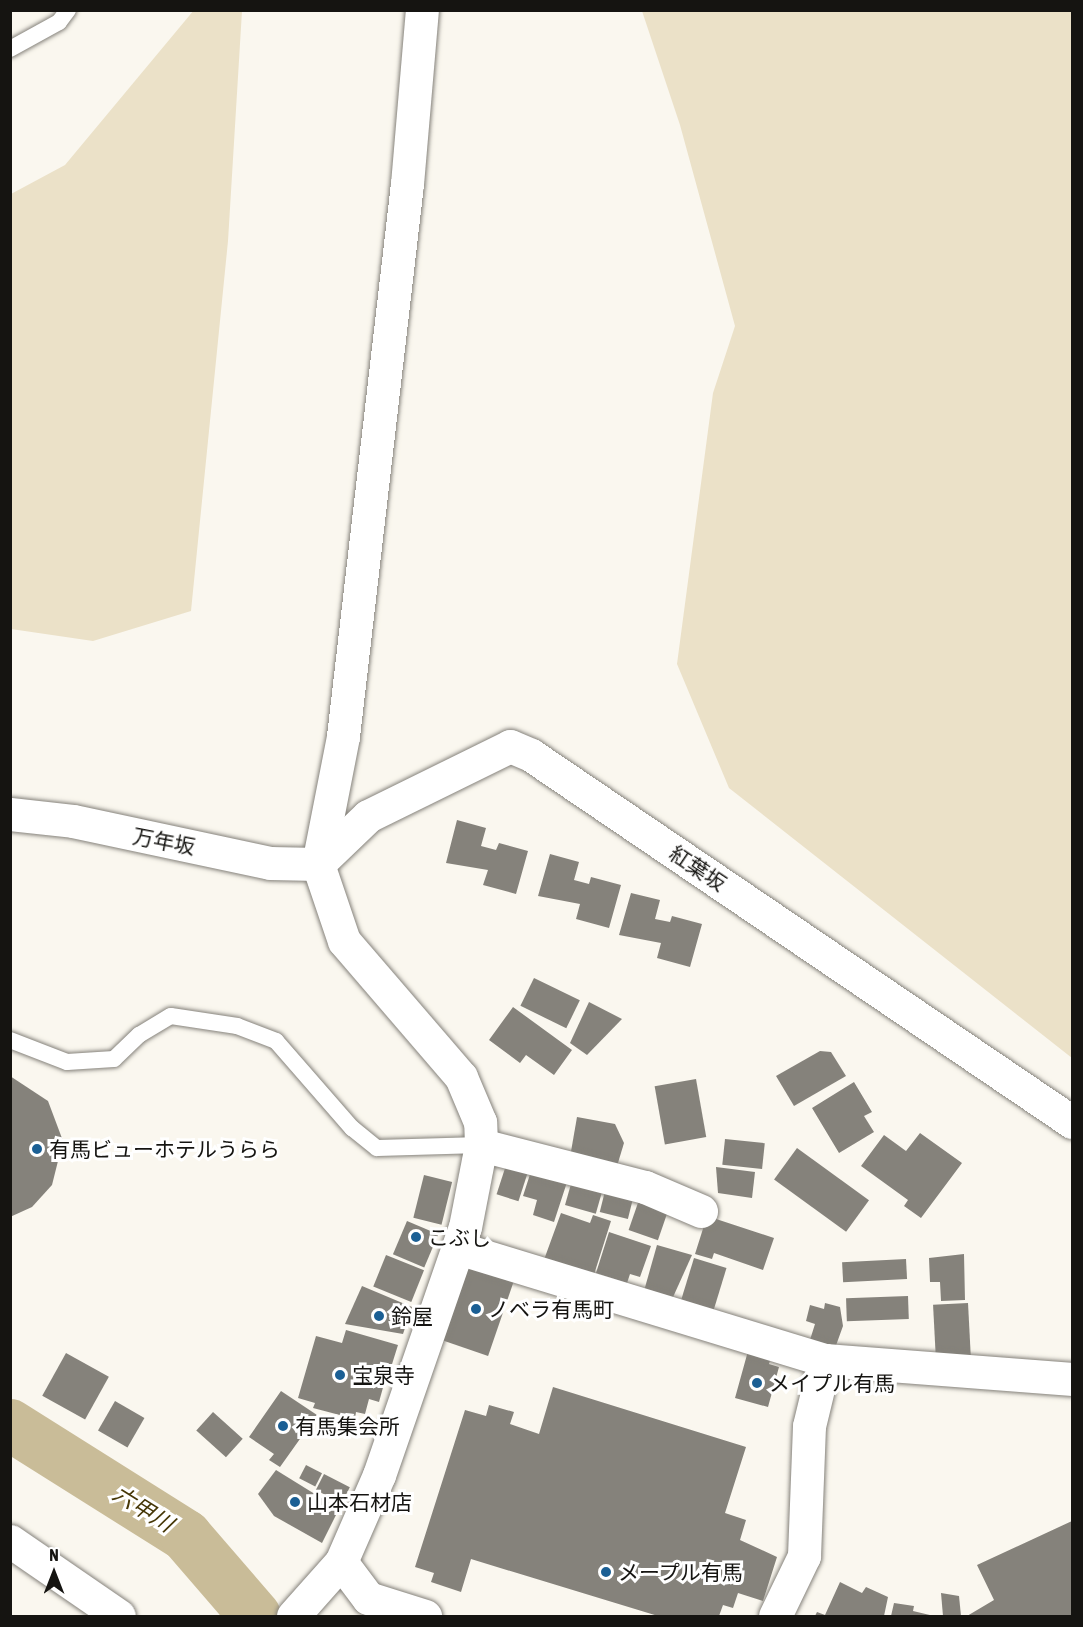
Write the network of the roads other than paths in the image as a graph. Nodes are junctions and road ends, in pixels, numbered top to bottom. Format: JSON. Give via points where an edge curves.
{"nodes":[{"id":1,"x":68,"y":10,"type":"edge"},
{"id":2,"x":422,"y":10,"type":"edge"},
{"id":3,"x":10,"y":49,"type":"edge"},
{"id":4,"x":10,"y":814,"type":"edge"},
{"id":5,"x":318,"y":864,"type":"junction"},
{"id":6,"x":10,"y":1040,"type":"edge"},
{"id":7,"x":1072,"y":1122,"type":"edge"},
{"id":8,"x":481,"y":1145,"type":"junction"},
{"id":9,"x":701,"y":1211,"type":"dead end"},
{"id":10,"x":458,"y":1248,"type":"junction"},
{"id":11,"x":825,"y":1360,"type":"junction"},
{"id":12,"x":1072,"y":1379,"type":"edge"},
{"id":13,"x":10,"y":1541,"type":"edge"},
{"id":14,"x":341,"y":1562,"type":"junction"},
{"id":15,"x":303,"y":1605,"type":"edge"},
{"id":16,"x":407,"y":1614,"type":"edge"},
{"id":17,"x":119,"y":1617,"type":"edge"},
{"id":18,"x":775,"y":1617,"type":"edge"}],
"edges":[{"from":1,"to":3,"type":"lane","via":[[59,22]]},
{"from":2,"to":5,"type":"street","via":[[407,184],[343,736]]},
{"from":4,"to":5,"type":"street","name":"万年坂","via":[[73,821],[270,863]]},
{"from":5,"to":7,"type":"street","name":"紅葉坂","via":[[368,816],[510,746],[531,754]]},
{"from":5,"to":8,"type":"street","via":[[344,941],[461,1077],[473,1100]]},
{"from":6,"to":8,"type":"lane","via":[[67,1062],[114,1059],[139,1035],[171,1016],[237,1026],[276,1041],[352,1128],[378,1148]]},
{"from":8,"to":9,"type":"street","via":[[645,1187]]},
{"from":8,"to":10,"type":"street"},
{"from":10,"to":11,"type":"street"},
{"from":10,"to":14,"type":"street","via":[[379,1475]]},
{"from":11,"to":12,"type":"street"},
{"from":11,"to":18,"type":"street","via":[[809,1426],[804,1556]]},
{"from":13,"to":17,"type":"street"},
{"from":14,"to":15,"type":"street"},
{"from":14,"to":16,"type":"street","via":[[368,1598]]}]}
